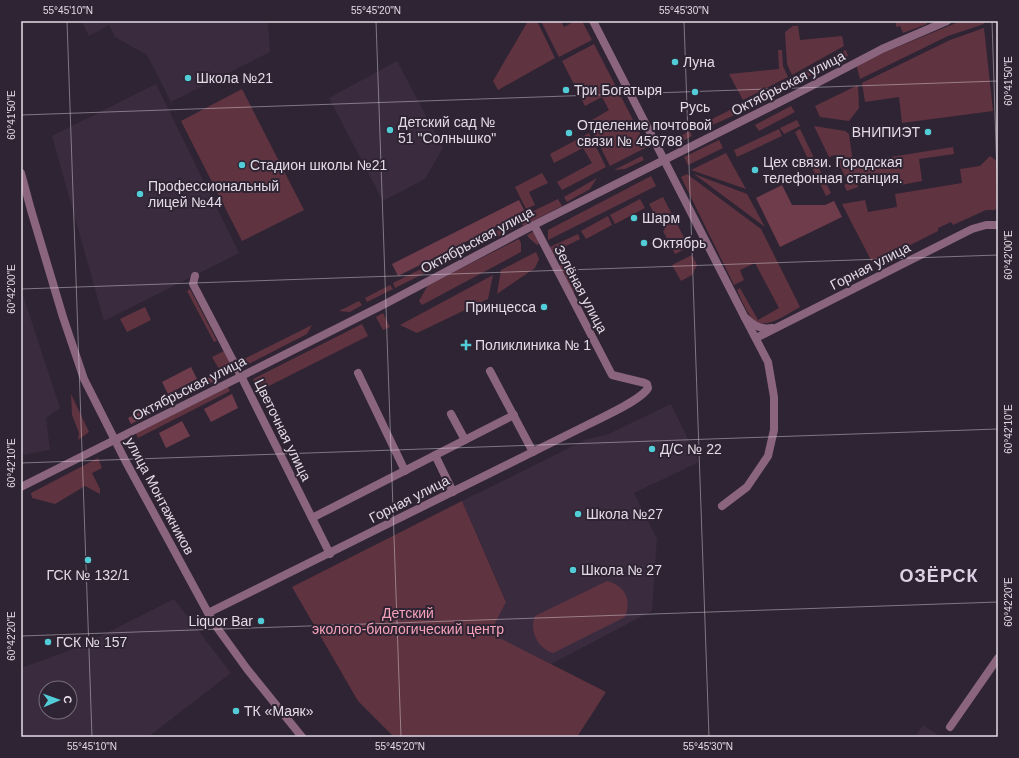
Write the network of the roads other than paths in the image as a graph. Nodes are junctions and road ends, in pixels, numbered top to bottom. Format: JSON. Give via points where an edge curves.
{"nodes":[{"id":1,"x":593,"y":21,"type":"edge"},
{"id":2,"x":947,"y":21,"type":"edge"},
{"id":3,"x":664,"y":159,"type":"junction"},
{"id":4,"x":21,"y":173,"type":"edge"},
{"id":5,"x":534,"y":225,"type":"junction"},
{"id":6,"x":998,"y":225,"type":"edge"},
{"id":7,"x":195,"y":276,"type":"dead end"},
{"id":8,"x":744,"y":318,"type":"junction"},
{"id":9,"x":778,"y":327,"type":"junction"},
{"id":10,"x":756,"y":338,"type":"junction"},
{"id":11,"x":490,"y":370,"type":"dead end"},
{"id":12,"x":358,"y":373,"type":"dead end"},
{"id":13,"x":242,"y":376,"type":"junction"},
{"id":14,"x":622,"y":407,"type":"joint"},
{"id":15,"x":451,"y":414,"type":"dead end"},
{"id":16,"x":514,"y":415,"type":"junction"},
{"id":17,"x":115,"y":440,"type":"junction"},
{"id":18,"x":465,"y":440,"type":"junction"},
{"id":19,"x":533,"y":452,"type":"junction"},
{"id":20,"x":434,"y":455,"type":"junction"},
{"id":21,"x":405,"y":471,"type":"junction"},
{"id":22,"x":21,"y":487,"type":"edge"},
{"id":23,"x":453,"y":492,"type":"junction"},
{"id":24,"x":722,"y":506,"type":"dead end"},
{"id":25,"x":312,"y":518,"type":"junction"},
{"id":26,"x":330,"y":554,"type":"junction"},
{"id":27,"x":208,"y":613,"type":"junction"},
{"id":28,"x":998,"y":658,"type":"edge"},
{"id":29,"x":950,"y":727,"type":"dead end"},
{"id":30,"x":302,"y":737,"type":"edge"}],
"edges":[{"from":1,"to":3,"type":"street"},
{"from":2,"to":3,"type":"street","name":"Октябрьская улица","via":[[882,49]]},
{"from":3,"to":5,"type":"street","name":"Октябрьская улица"},
{"from":3,"to":8,"type":"street"},
{"from":4,"to":17,"type":"street","name":"улица Монтажников","via":[[84,379]]},
{"from":5,"to":13,"type":"street","name":"Октябрьская улица"},
{"from":5,"to":14,"type":"street","name":"Зелёная улица","via":[[612,375],[647,384],[646,393]]},
{"from":6,"to":9,"type":"street","name":"Горная улица","via":[[972,229]]},
{"from":7,"to":13,"type":"street","name":"Цветочная улица","via":[[193,284]]},
{"from":8,"to":9,"type":"street","via":[[764,329]]},
{"from":8,"to":10,"type":"street"},
{"from":9,"to":10,"type":"street","name":"Горная улица"},
{"from":10,"to":24,"type":"street","via":[[768,362],[774,397],[774,430],[768,456],[747,486]]},
{"from":11,"to":16,"type":"street"},
{"from":12,"to":21,"type":"street"},
{"from":13,"to":17,"type":"street","name":"Октябрьская улица"},
{"from":13,"to":25,"type":"street","name":"Цветочная улица"},
{"from":14,"to":19,"type":"street","name":"Горная улица"},
{"from":15,"to":18,"type":"street"},
{"from":16,"to":18,"type":"street"},
{"from":16,"to":19,"type":"street"},
{"from":17,"to":22,"type":"street","name":"Октябрьская улица"},
{"from":17,"to":27,"type":"street","name":"улица Монтажников"},
{"from":18,"to":20,"type":"street"},
{"from":19,"to":23,"type":"street","name":"Горная улица"},
{"from":20,"to":21,"type":"street"},
{"from":20,"to":23,"type":"street"},
{"from":21,"to":25,"type":"street"},
{"from":23,"to":26,"type":"street","name":"Горная улица"},
{"from":25,"to":26,"type":"street","name":"Цветочная улица"},
{"from":26,"to":27,"type":"street","name":"Горная улица"},
{"from":27,"to":30,"type":"street","name":"улица Монтажников","via":[[218,631]]},
{"from":28,"to":29,"type":"street"}]}
